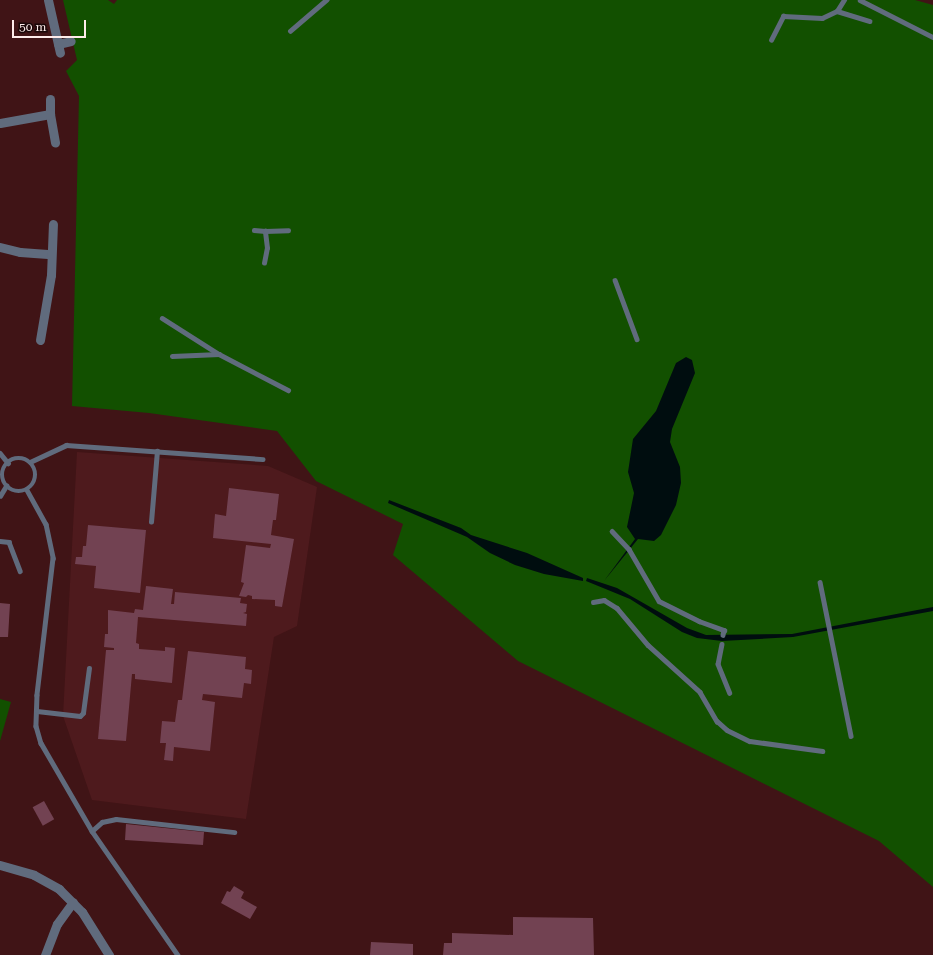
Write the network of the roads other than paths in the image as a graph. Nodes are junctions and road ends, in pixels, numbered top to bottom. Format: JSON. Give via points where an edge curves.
{"nodes":[{"id":1,"x":48,"y":0,"type":"edge"},
{"id":2,"x":326,"y":0,"type":"edge"},
{"id":3,"x":844,"y":0,"type":"edge"},
{"id":4,"x":860,"y":0,"type":"edge"},
{"id":5,"x":837,"y":11,"type":"junction"},
{"id":6,"x":869,"y":21,"type":"dead end"},
{"id":7,"x":290,"y":31,"type":"dead end"},
{"id":8,"x":933,"y":37,"type":"edge"},
{"id":9,"x":71,"y":40,"type":"dead end"},
{"id":10,"x":771,"y":40,"type":"dead end"},
{"id":11,"x":50,"y":99,"type":"dead end"},
{"id":12,"x":50,"y":114,"type":"junction"},
{"id":13,"x":0,"y":123,"type":"edge"},
{"id":14,"x":56,"y":143,"type":"dead end"},
{"id":15,"x":53,"y":224,"type":"dead end"},
{"id":16,"x":254,"y":230,"type":"dead end"},
{"id":17,"x":288,"y":230,"type":"dead end"},
{"id":18,"x":265,"y":231,"type":"junction"},
{"id":19,"x":0,"y":247,"type":"edge"},
{"id":20,"x":51,"y":254,"type":"junction"},
{"id":21,"x":264,"y":263,"type":"dead end"},
{"id":22,"x":614,"y":280,"type":"dead end"},
{"id":23,"x":162,"y":318,"type":"dead end"},
{"id":24,"x":638,"y":339,"type":"dead end"},
{"id":25,"x":40,"y":340,"type":"dead end"},
{"id":26,"x":219,"y":354,"type":"junction"},
{"id":27,"x":172,"y":356,"type":"dead end"},
{"id":28,"x":288,"y":390,"type":"dead end"},
{"id":29,"x":157,"y":451,"type":"junction"},
{"id":30,"x":0,"y":453,"type":"edge"},
{"id":31,"x":264,"y":459,"type":"dead end"},
{"id":32,"x":30,"y":462,"type":"junction"},
{"id":33,"x":8,"y":463,"type":"junction"},
{"id":34,"x":6,"y":486,"type":"junction"},
{"id":35,"x":27,"y":490,"type":"junction"},
{"id":36,"x":0,"y":496,"type":"edge"},
{"id":37,"x":151,"y":522,"type":"dead end"},
{"id":38,"x":612,"y":531,"type":"dead end"},
{"id":39,"x":0,"y":541,"type":"edge"},
{"id":40,"x":20,"y":571,"type":"dead end"},
{"id":41,"x":820,"y":582,"type":"dead end"},
{"id":42,"x":593,"y":602,"type":"dead end"},
{"id":43,"x":723,"y":634,"type":"dead end"},
{"id":44,"x":722,"y":644,"type":"dead end"},
{"id":45,"x":89,"y":668,"type":"dead end"},
{"id":46,"x":730,"y":693,"type":"dead end"},
{"id":47,"x":37,"y":711,"type":"junction"},
{"id":48,"x":851,"y":736,"type":"dead end"},
{"id":49,"x":822,"y":751,"type":"dead end"},
{"id":50,"x":92,"y":831,"type":"junction"},
{"id":51,"x":234,"y":832,"type":"dead end"},
{"id":52,"x":0,"y":865,"type":"edge"},
{"id":53,"x":73,"y":902,"type":"junction"},
{"id":54,"x":44,"y":955,"type":"edge"},
{"id":55,"x":109,"y":955,"type":"edge"},
{"id":56,"x":178,"y":955,"type":"edge"}],
"edges":[{"from":1,"to":9,"type":"street","via":[[59,48]]},
{"from":2,"to":7,"type":"lane"},
{"from":3,"to":5,"type":"lane"},
{"from":4,"to":8,"type":"lane"},
{"from":5,"to":6,"type":"lane"},
{"from":5,"to":10,"type":"lane","via":[[811,20],[783,16]]},
{"from":11,"to":12,"type":"street"},
{"from":12,"to":13,"type":"street"},
{"from":12,"to":14,"type":"street"},
{"from":15,"to":20,"type":"street"},
{"from":16,"to":18,"type":"lane"},
{"from":17,"to":18,"type":"lane"},
{"from":18,"to":21,"type":"lane","via":[[267,248]]},
{"from":19,"to":20,"type":"street","via":[[20,252]]},
{"from":20,"to":25,"type":"street","via":[[51,275]]},
{"from":22,"to":24,"type":"lane"},
{"from":23,"to":26,"type":"lane"},
{"from":26,"to":27,"type":"lane"},
{"from":26,"to":28,"type":"lane"},
{"from":29,"to":31,"type":"lane"},
{"from":29,"to":32,"type":"lane","via":[[66,445]]},
{"from":29,"to":37,"type":"lane"},
{"from":30,"to":33,"type":"lane"},
{"from":32,"to":33,"type":"lane","via":[[20,458]]},
{"from":32,"to":35,"type":"lane","via":[[35,468],[36,479]]},
{"from":33,"to":34,"type":"lane","via":[[3,474]]},
{"from":34,"to":35,"type":"lane","via":[[16,492]]},
{"from":34,"to":36,"type":"lane"},
{"from":35,"to":47,"type":"lane","via":[[46,524],[53,558]]},
{"from":38,"to":43,"type":"lane","via":[[628,549],[659,601],[698,621],[724,630]]},
{"from":39,"to":40,"type":"lane","via":[[9,542]]},
{"from":41,"to":48,"type":"lane"},
{"from":42,"to":49,"type":"lane","via":[[604,600],[617,608],[648,645],[700,692],[717,721],[727,730],[750,741]]},
{"from":44,"to":46,"type":"lane","via":[[718,664]]},
{"from":45,"to":47,"type":"lane","via":[[83,713],[80,716]]},
{"from":47,"to":50,"type":"lane","via":[[36,726],[41,743]]},
{"from":50,"to":51,"type":"lane","via":[[102,822],[116,819]]},
{"from":50,"to":56,"type":"lane"},
{"from":52,"to":53,"type":"street","via":[[34,875],[59,889]]},
{"from":53,"to":54,"type":"street","via":[[57,924]]},
{"from":53,"to":55,"type":"street"}]}
